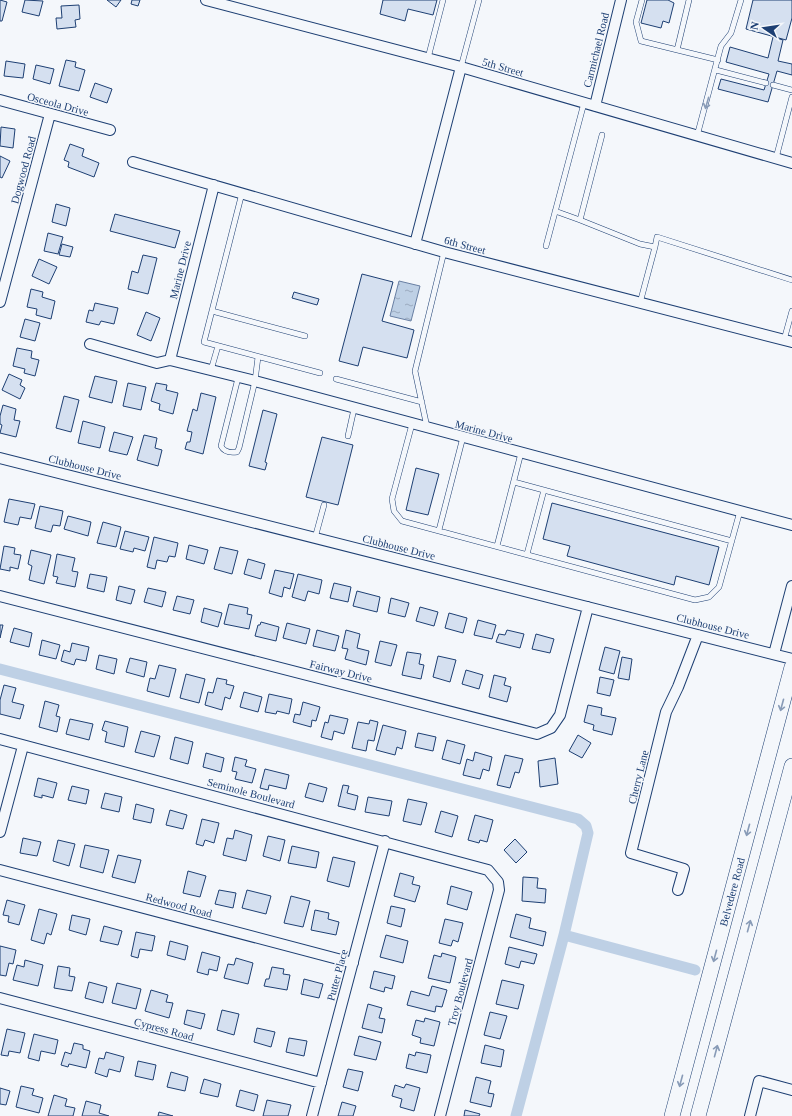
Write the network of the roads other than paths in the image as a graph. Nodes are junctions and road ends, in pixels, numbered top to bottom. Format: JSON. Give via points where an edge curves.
{"nodes":[{"id":1,"x":206,"y":0,"type":"edge"},
{"id":2,"x":443,"y":0,"type":"edge"},
{"id":3,"x":479,"y":0,"type":"edge"},
{"id":4,"x":620,"y":0,"type":"edge"},
{"id":5,"x":642,"y":0,"type":"edge"},
{"id":6,"x":689,"y":0,"type":"edge"},
{"id":7,"x":741,"y":0,"type":"edge"},
{"id":8,"x":677,"y":50,"type":"junction"},
{"id":9,"x":428,"y":58,"type":"junction"},
{"id":10,"x":718,"y":60,"type":"junction"},
{"id":11,"x":461,"y":67,"type":"junction"},
{"id":12,"x":716,"y":70,"type":"junction"},
{"id":13,"x":766,"y":83,"type":"dead end"},
{"id":14,"x":773,"y":85,"type":"dead end"},
{"id":15,"x":792,"y":90,"type":"edge"},
{"id":16,"x":792,"y":99,"type":"edge"},
{"id":17,"x":0,"y":100,"type":"edge"},
{"id":18,"x":584,"y":103,"type":"junction"},
{"id":19,"x":595,"y":106,"type":"junction"},
{"id":20,"x":50,"y":114,"type":"junction"},
{"id":21,"x":110,"y":130,"type":"dead end"},
{"id":22,"x":602,"y":135,"type":"dead end"},
{"id":23,"x":698,"y":136,"type":"junction"},
{"id":24,"x":776,"y":158,"type":"junction"},
{"id":25,"x":133,"y":162,"type":"dead end"},
{"id":26,"x":792,"y":163,"type":"edge"},
{"id":27,"x":214,"y":185,"type":"junction"},
{"id":28,"x":242,"y":194,"type":"junction"},
{"id":29,"x":555,"y":211,"type":"junction"},
{"id":30,"x":580,"y":220,"type":"junction"},
{"id":31,"x":415,"y":244,"type":"junction"},
{"id":32,"x":546,"y":246,"type":"dead end"},
{"id":33,"x":654,"y":247,"type":"junction"},
{"id":34,"x":444,"y":252,"type":"junction"},
{"id":35,"x":792,"y":280,"type":"edge"},
{"id":36,"x":0,"y":302,"type":"edge"},
{"id":37,"x":640,"y":303,"type":"junction"},
{"id":38,"x":792,"y":311,"type":"edge"},
{"id":39,"x":212,"y":312,"type":"junction"},
{"id":40,"x":306,"y":336,"type":"dead end"},
{"id":41,"x":788,"y":341,"type":"edge"},
{"id":42,"x":90,"y":344,"type":"dead end"},
{"id":43,"x":218,"y":346,"type":"junction"},
{"id":44,"x":258,"y":357,"type":"junction"},
{"id":45,"x":170,"y":360,"type":"junction"},
{"id":46,"x":211,"y":371,"type":"junction"},
{"id":47,"x":320,"y":373,"type":"dead end"},
{"id":48,"x":238,"y":378,"type":"junction"},
{"id":49,"x":336,"y":379,"type":"dead end"},
{"id":50,"x":255,"y":382,"type":"junction"},
{"id":51,"x":422,"y":402,"type":"junction"},
{"id":52,"x":354,"y":409,"type":"junction"},
{"id":53,"x":412,"y":424,"type":"junction"},
{"id":54,"x":428,"y":428,"type":"junction"},
{"id":55,"x":348,"y":436,"type":"dead end"},
{"id":56,"x":463,"y":438,"type":"junction"},
{"id":57,"x":521,"y":453,"type":"junction"},
{"id":58,"x":0,"y":458,"type":"edge"},
{"id":59,"x":514,"y":482,"type":"junction"},
{"id":60,"x":544,"y":490,"type":"junction"},
{"id":61,"x":324,"y":505,"type":"dead end"},
{"id":62,"x":740,"y":511,"type":"junction"},
{"id":63,"x":792,"y":525,"type":"edge"},
{"id":64,"x":439,"y":530,"type":"junction"},
{"id":65,"x":315,"y":538,"type":"junction"},
{"id":66,"x":732,"y":541,"type":"junction"},
{"id":67,"x":497,"y":546,"type":"junction"},
{"id":68,"x":526,"y":554,"type":"junction"},
{"id":69,"x":792,"y":586,"type":"edge"},
{"id":70,"x":0,"y":596,"type":"edge"},
{"id":71,"x":588,"y":607,"type":"junction"},
{"id":72,"x":698,"y":635,"type":"junction"},
{"id":73,"x":774,"y":654,"type":"junction"},
{"id":74,"x":792,"y":659,"type":"edge"},
{"id":75,"x":792,"y":667,"type":"edge"},
{"id":76,"x":0,"y":739,"type":"edge"},
{"id":77,"x":23,"y":746,"type":"junction"},
{"id":78,"x":792,"y":766,"type":"edge"},
{"id":79,"x":0,"y":832,"type":"edge"},
{"id":80,"x":385,"y":841,"type":"junction"},
{"id":81,"x":0,"y":870,"type":"edge"},
{"id":82,"x":494,"y":875,"type":"joint"},
{"id":83,"x":678,"y":890,"type":"dead end"},
{"id":84,"x":353,"y":963,"type":"junction"},
{"id":85,"x":0,"y":998,"type":"edge"},
{"id":86,"x":321,"y":1083,"type":"junction"},
{"id":87,"x":792,"y":1090,"type":"edge"},
{"id":88,"x":312,"y":1116,"type":"edge"},
{"id":89,"x":440,"y":1116,"type":"edge"},
{"id":90,"x":672,"y":1116,"type":"edge"},
{"id":91,"x":698,"y":1116,"type":"edge"},
{"id":92,"x":750,"y":1116,"type":"edge"}],
"edges":[{"from":1,"to":9,"type":"street","name":"5th Street"},
{"from":2,"to":9,"type":"lane"},
{"from":3,"to":11,"type":"lane"},
{"from":4,"to":19,"type":"street","name":"Carmichael Road"},
{"from":5,"to":8,"type":"lane","via":[[636,22],[641,41]]},
{"from":6,"to":8,"type":"lane"},
{"from":7,"to":10,"type":"lane","via":[[731,33],[721,46]]},
{"from":8,"to":10,"type":"lane"},
{"from":9,"to":11,"type":"street","name":"5th Street"},
{"from":10,"to":12,"type":"lane"},
{"from":11,"to":18,"type":"street","name":"5th Street"},
{"from":11,"to":31,"type":"street"},
{"from":12,"to":13,"type":"lane"},
{"from":12,"to":23,"type":"lane","one_way":true},
{"from":14,"to":15,"type":"lane"},
{"from":16,"to":24,"type":"lane"},
{"from":17,"to":20,"type":"street","name":"Osceola Drive"},
{"from":18,"to":19,"type":"street","name":"5th Street"},
{"from":18,"to":29,"type":"lane"},
{"from":19,"to":23,"type":"street","name":"5th Street"},
{"from":20,"to":21,"type":"street","name":"Osceola Drive"},
{"from":20,"to":36,"type":"street","name":"Dogwood Road"},
{"from":22,"to":30,"type":"lane"},
{"from":23,"to":24,"type":"street","name":"5th Street"},
{"from":24,"to":26,"type":"street","name":"5th Street"},
{"from":25,"to":27,"type":"street","name":"6th Street"},
{"from":27,"to":28,"type":"street","name":"6th Street"},
{"from":27,"to":45,"type":"street","name":"Marine Drive"},
{"from":28,"to":31,"type":"street","name":"6th Street"},
{"from":28,"to":39,"type":"lane"},
{"from":29,"to":30,"type":"lane"},
{"from":29,"to":32,"type":"lane"},
{"from":30,"to":33,"type":"lane"},
{"from":31,"to":34,"type":"street","name":"6th Street"},
{"from":33,"to":35,"type":"lane","via":[[657,237]]},
{"from":33,"to":37,"type":"lane"},
{"from":34,"to":37,"type":"street","name":"6th Street"},
{"from":34,"to":51,"type":"lane","via":[[415,371]]},
{"from":37,"to":41,"type":"street","name":"6th Street"},
{"from":38,"to":41,"type":"lane"},
{"from":39,"to":40,"type":"lane"},
{"from":39,"to":43,"type":"lane","via":[[204,342]]},
{"from":42,"to":45,"type":"street","name":"Marine Drive","via":[[157,363]]},
{"from":43,"to":44,"type":"lane"},
{"from":43,"to":46,"type":"lane"},
{"from":44,"to":47,"type":"lane"},
{"from":44,"to":50,"type":"lane"},
{"from":45,"to":46,"type":"street","name":"Marine Drive"},
{"from":46,"to":48,"type":"street","name":"Marine Drive"},
{"from":48,"to":50,"type":"street","name":"Marine Drive"},
{"from":48,"to":50,"type":"lane","via":[[221,446],[227,452],[237,452],[239,448]]},
{"from":49,"to":51,"type":"lane"},
{"from":50,"to":52,"type":"street","name":"Marine Drive"},
{"from":51,"to":54,"type":"lane"},
{"from":52,"to":53,"type":"street","name":"Marine Drive"},
{"from":52,"to":55,"type":"lane"},
{"from":53,"to":54,"type":"street","name":"Marine Drive"},
{"from":53,"to":64,"type":"lane","via":[[392,505],[397,517],[402,521]]},
{"from":54,"to":56,"type":"street","name":"Marine Drive"},
{"from":56,"to":57,"type":"street","name":"Marine Drive"},
{"from":56,"to":64,"type":"lane"},
{"from":57,"to":59,"type":"lane"},
{"from":57,"to":62,"type":"street","name":"Marine Drive"},
{"from":58,"to":65,"type":"street","name":"Clubhouse Drive"},
{"from":59,"to":60,"type":"lane"},
{"from":59,"to":67,"type":"lane"},
{"from":60,"to":66,"type":"lane"},
{"from":60,"to":68,"type":"lane"},
{"from":61,"to":65,"type":"lane"},
{"from":62,"to":63,"type":"street","name":"Marine Drive"},
{"from":62,"to":66,"type":"lane"},
{"from":64,"to":67,"type":"lane"},
{"from":65,"to":71,"type":"street","name":"Clubhouse Drive"},
{"from":66,"to":68,"type":"lane","via":[[719,587],[715,593],[702,600]]},
{"from":67,"to":68,"type":"lane"},
{"from":69,"to":73,"type":"street"},
{"from":70,"to":71,"type":"street","name":"Fairway Drive","via":[[537,734],[551,728],[560,715]]},
{"from":71,"to":72,"type":"street","name":"Clubhouse Drive"},
{"from":72,"to":73,"type":"street","name":"Clubhouse Drive"},
{"from":72,"to":83,"type":"street","name":"Cherry Lane","via":[[666,712],[631,853],[684,869]]},
{"from":73,"to":74,"type":"street","name":"Clubhouse Drive"},
{"from":75,"to":90,"type":"main road","name":"Belvedere Road","one_way":true},
{"from":76,"to":77,"type":"street","name":"Seminole Boulevard"},
{"from":77,"to":79,"type":"street"},
{"from":77,"to":80,"type":"street","name":"Seminole Boulevard"},
{"from":91,"to":78,"type":"main road","one_way":true},
{"from":80,"to":82,"type":"street","name":"Seminole Boulevard","via":[[481,866]]},
{"from":80,"to":84,"type":"street","name":"Putter Place"},
{"from":81,"to":84,"type":"street","name":"Redwood Road"},
{"from":82,"to":89,"type":"street","name":"Troy Boulevard","via":[[499,890]]},
{"from":84,"to":86,"type":"street","name":"Putter Place"},
{"from":85,"to":86,"type":"street","name":"Cypress Road"},
{"from":86,"to":88,"type":"street","name":"Putter Place"},
{"from":87,"to":92,"type":"street","via":[[759,1081]]}]}
